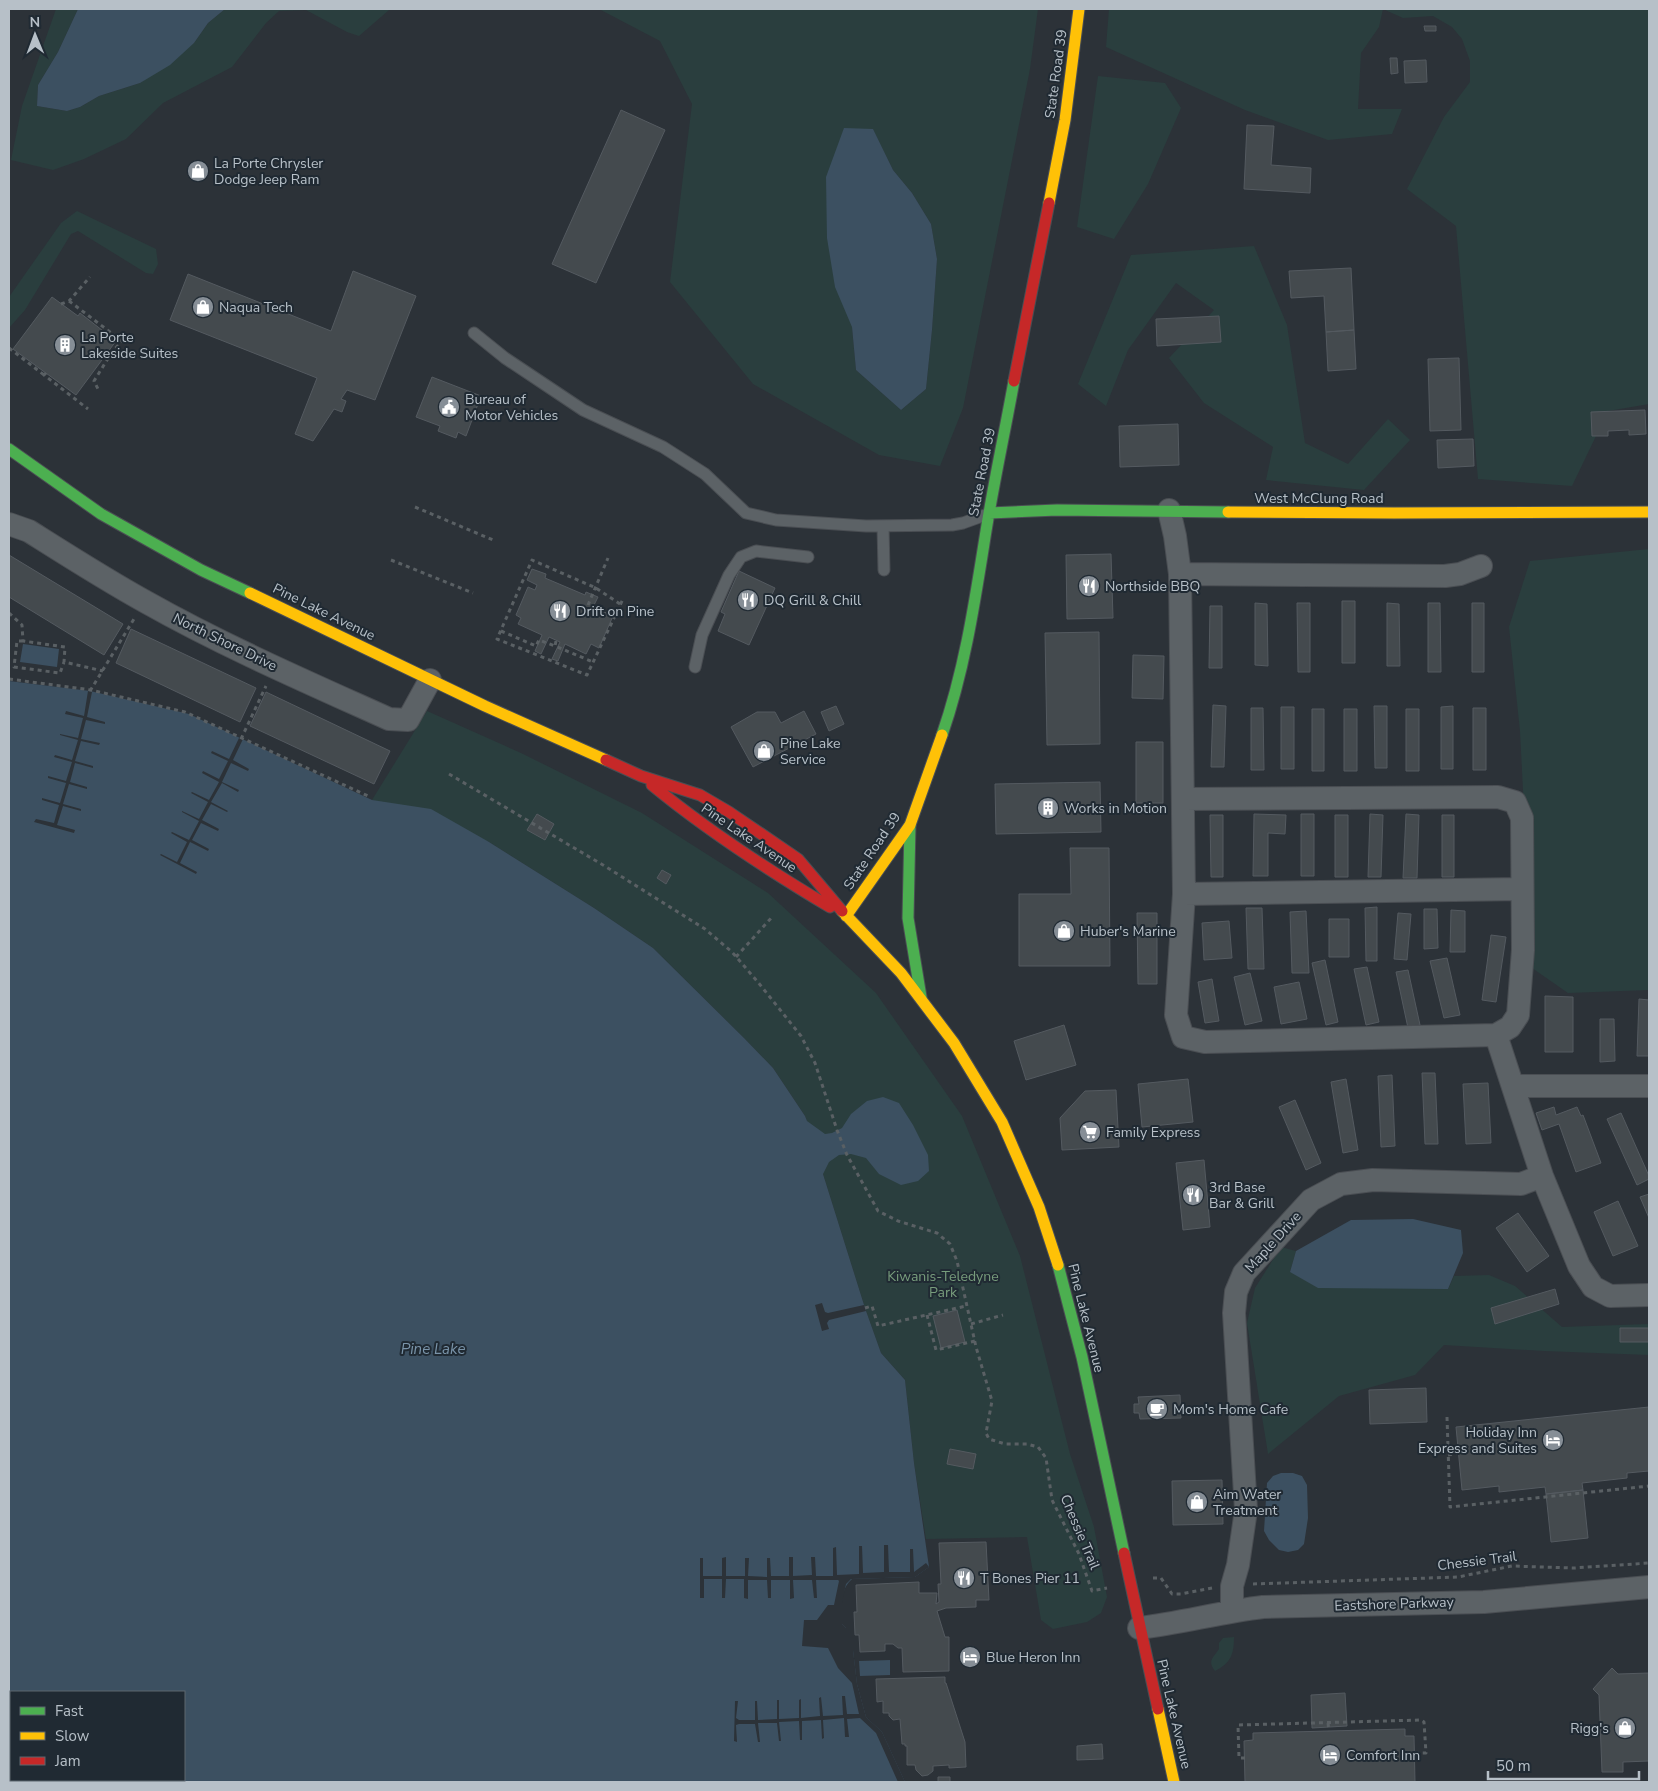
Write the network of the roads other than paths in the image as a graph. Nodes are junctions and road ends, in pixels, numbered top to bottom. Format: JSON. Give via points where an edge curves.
{"nodes":[{"id":1,"x":1080,"y":9,"type":"edge"},
{"id":2,"x":474,"y":333,"type":"dead end"},
{"id":3,"x":9,"y":449,"type":"edge"},
{"id":4,"x":1169,"y":510,"type":"junction"},
{"id":5,"x":1649,"y":512,"type":"edge"},
{"id":6,"x":989,"y":513,"type":"junction"},
{"id":7,"x":9,"y":524,"type":"edge"},
{"id":8,"x":883,"y":526,"type":"junction"},
{"id":9,"x":808,"y":557,"type":"dead end"},
{"id":10,"x":1481,"y":566,"type":"dead end"},
{"id":11,"x":884,"y":570,"type":"dead end"},
{"id":12,"x":1180,"y":574,"type":"junction"},
{"id":13,"x":695,"y":667,"type":"dead end"},
{"id":14,"x":430,"y":680,"type":"junction"},
{"id":15,"x":641,"y":776,"type":"junction"},
{"id":16,"x":1183,"y":798,"type":"junction"},
{"id":17,"x":910,"y":825,"type":"junction"},
{"id":18,"x":1521,"y":889,"type":"junction"},
{"id":19,"x":1184,"y":894,"type":"junction"},
{"id":20,"x":846,"y":916,"type":"junction"},
{"id":21,"x":921,"y":1000,"type":"junction"},
{"id":22,"x":1496,"y":1035,"type":"junction"},
{"id":23,"x":1513,"y":1086,"type":"junction"},
{"id":24,"x":1649,"y":1086,"type":"edge"},
{"id":25,"x":1542,"y":1176,"type":"junction"},
{"id":26,"x":1649,"y":1295,"type":"edge"},
{"id":27,"x":1649,"y":1587,"type":"edge"},
{"id":28,"x":1232,"y":1611,"type":"junction"},
{"id":29,"x":1139,"y":1628,"type":"junction"},
{"id":30,"x":1174,"y":1782,"type":"edge"}],
"edges":[{"from":1,"to":6,"type":"main road","name":"State Road 39","via":[[1065,120]]},
{"from":2,"to":8,"type":"lane","via":[[505,358],[583,410],[663,447],[705,474],[746,513],[776,520]]},
{"from":3,"to":14,"type":"main road","name":"Pine Lake Avenue","via":[[101,514],[201,570]]},
{"from":4,"to":5,"type":"main road","name":"West McClung Road"},
{"from":4,"to":6,"type":"main road","name":"West McClung Road"},
{"from":4,"to":12,"type":"street"},
{"from":6,"to":8,"type":"lane","via":[[952,525]]},
{"from":6,"to":17,"type":"main road","name":"State Road 39","via":[[968,639],[951,709]]},
{"from":7,"to":14,"type":"street","name":"North Shore Drive","via":[[29,532],[145,602],[274,667],[389,719],[408,720]]},
{"from":8,"to":11,"type":"lane"},
{"from":9,"to":13,"type":"lane","via":[[756,552],[741,557],[729,575],[702,635]]},
{"from":10,"to":12,"type":"street","via":[[1444,576]]},
{"from":12,"to":16,"type":"street"},
{"from":14,"to":15,"type":"main road","name":"Pine Lake Avenue"},
{"from":15,"to":20,"type":"main road","name":"Pine Lake Avenue","via":[[682,811],[776,876]]},
{"from":15,"to":20,"type":"main road","name":"Pine Lake Avenue","via":[[700,796],[779,845],[798,859]]},
{"from":16,"to":18,"type":"street","via":[[1498,797],[1515,802],[1522,818]]},
{"from":16,"to":19,"type":"street"},
{"from":17,"to":20,"type":"main road","name":"State Road 39"},
{"from":17,"to":21,"type":"main road","via":[[908,918]]},
{"from":18,"to":19,"type":"street"},
{"from":18,"to":22,"type":"street","via":[[1523,950],[1518,1015],[1510,1027]]},
{"from":19,"to":22,"type":"street","via":[[1176,1015],[1183,1038],[1204,1042]]},
{"from":20,"to":21,"type":"main road","name":"Pine Lake Avenue","via":[[901,973]]},
{"from":21,"to":29,"type":"main road","name":"Pine Lake Avenue","via":[[954,1043],[1002,1122],[1038,1207],[1058,1265],[1082,1357]]},
{"from":22,"to":23,"type":"street"},
{"from":23,"to":24,"type":"street"},
{"from":23,"to":25,"type":"street"},
{"from":25,"to":26,"type":"street","via":[[1580,1266],[1593,1286],[1610,1296]]},
{"from":25,"to":28,"type":"street","name":"Maple Drive","via":[[1521,1184],[1373,1180],[1341,1184],[1311,1200],[1244,1273],[1236,1292],[1234,1313],[1246,1510],[1232,1586]]},
{"from":27,"to":28,"type":"street","name":"Eastshore Parkway","via":[[1484,1602]]},
{"from":28,"to":29,"type":"street","name":"Eastshore Parkway"},
{"from":29,"to":30,"type":"main road","name":"Pine Lake Avenue"}]}
